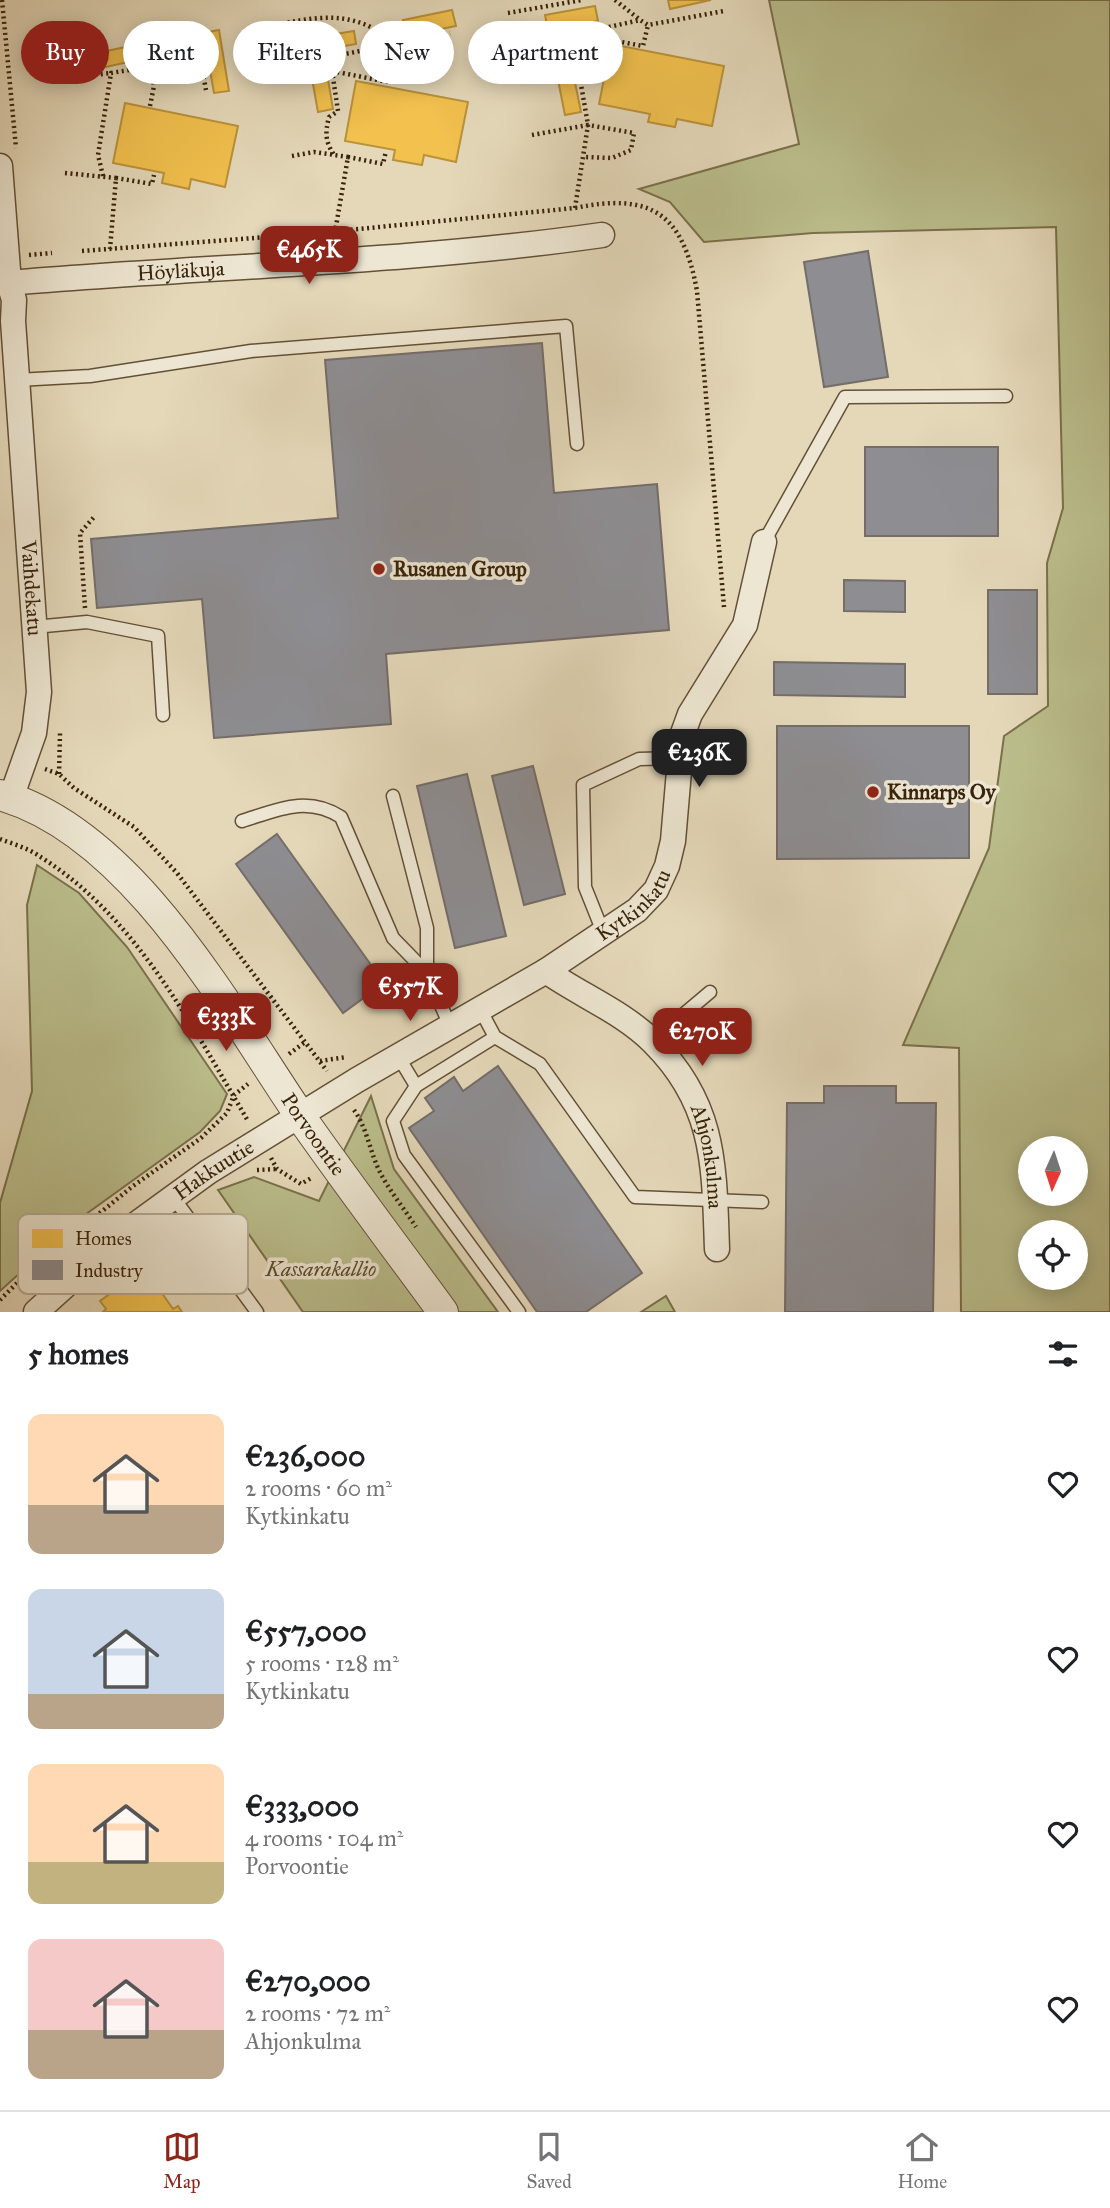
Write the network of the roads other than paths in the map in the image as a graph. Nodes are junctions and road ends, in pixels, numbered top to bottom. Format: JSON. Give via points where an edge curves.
{"nodes":[{"id":1,"x":0,"y":166,"type":"edge"},
{"id":2,"x":602,"y":235,"type":"dead end"},
{"id":3,"x":9,"y":283,"type":"junction"},
{"id":4,"x":6,"y":322,"type":"edge"},
{"id":5,"x":17,"y":380,"type":"junction"},
{"id":6,"x":1006,"y":396,"type":"dead end"},
{"id":7,"x":577,"y":444,"type":"dead end"},
{"id":8,"x":764,"y":541,"type":"joint"},
{"id":9,"x":34,"y":627,"type":"junction"},
{"id":10,"x":163,"y":715,"type":"dead end"},
{"id":11,"x":678,"y":758,"type":"junction"},
{"id":12,"x":6,"y":796,"type":"edge"},
{"id":13,"x":393,"y":796,"type":"dead end"},
{"id":14,"x":242,"y":821,"type":"dead end"},
{"id":15,"x":603,"y":932,"type":"junction"},
{"id":16,"x":546,"y":971,"type":"junction"},
{"id":17,"x":427,"y":973,"type":"junction"},
{"id":18,"x":710,"y":992,"type":"dead end"},
{"id":19,"x":480,"y":1009,"type":"junction"},
{"id":20,"x":450,"y":1026,"type":"junction"},
{"id":21,"x":495,"y":1037,"type":"junction"},
{"id":22,"x":652,"y":1041,"type":"junction"},
{"id":23,"x":398,"y":1056,"type":"junction"},
{"id":24,"x":416,"y":1086,"type":"junction"},
{"id":25,"x":300,"y":1116,"type":"junction"},
{"id":26,"x":173,"y":1196,"type":"junction"},
{"id":27,"x":715,"y":1200,"type":"junction"},
{"id":28,"x":762,"y":1202,"type":"dead end"},
{"id":29,"x":149,"y":1214,"type":"edge"},
{"id":30,"x":186,"y":1214,"type":"edge"},
{"id":31,"x":717,"y":1249,"type":"dead end"},
{"id":32,"x":56,"y":1294,"type":"edge"},
{"id":33,"x":244,"y":1294,"type":"edge"},
{"id":34,"x":36,"y":1312,"type":"edge"},
{"id":35,"x":257,"y":1312,"type":"edge"},
{"id":36,"x":443,"y":1312,"type":"edge"},
{"id":37,"x":519,"y":1312,"type":"edge"}],
"edges":[{"from":1,"to":3,"type":"street","name":"Vaihdekatu"},
{"from":2,"to":3,"type":"street","name":"Höyläkuja","via":[[498,248]]},
{"from":3,"to":4,"type":"street","name":"Vaihdekatu","via":[[14,300]]},
{"from":4,"to":5,"type":"street","name":"Vaihdekatu"},
{"from":5,"to":7,"type":"lane","via":[[90,376],[251,351],[566,326]]},
{"from":5,"to":9,"type":"street","name":"Vaihdekatu"},
{"from":6,"to":8,"type":"lane","via":[[845,397]]},
{"from":8,"to":11,"type":"street","name":"Kytkinkatu","via":[[745,625],[690,714]]},
{"from":9,"to":10,"type":"lane","via":[[87,622],[158,636]]},
{"from":9,"to":12,"type":"street","name":"Vaihdekatu","via":[[38,710]]},
{"from":11,"to":15,"type":"street","name":"Kytkinkatu","via":[[667,866],[656,890],[637,910]]},
{"from":11,"to":15,"type":"lane","via":[[639,759],[583,785],[585,887]]},
{"from":12,"to":25,"type":"street","name":"Porvoontie","via":[[97,848],[162,912]]},
{"from":13,"to":17,"type":"lane","via":[[427,928]]},
{"from":14,"to":17,"type":"lane","via":[[299,804],[324,806],[341,817],[393,938]]},
{"from":15,"to":16,"type":"street","name":"Kytkinkatu"},
{"from":16,"to":19,"type":"street","name":"Kytkinkatu"},
{"from":16,"to":22,"type":"street","name":"Ahjonkulma"},
{"from":17,"to":20,"type":"lane"},
{"from":18,"to":22,"type":"lane"},
{"from":19,"to":20,"type":"street","name":"Kytkinkatu"},
{"from":19,"to":21,"type":"lane"},
{"from":20,"to":23,"type":"street","name":"Kytkinkatu"},
{"from":21,"to":24,"type":"lane"},
{"from":21,"to":27,"type":"lane","via":[[540,1064],[635,1197]]},
{"from":22,"to":27,"type":"street","name":"Ahjonkulma","via":[[690,1090],[706,1125]]},
{"from":23,"to":24,"type":"lane"},
{"from":23,"to":25,"type":"street","name":"Kytkinkatu"},
{"from":24,"to":37,"type":"lane","via":[[393,1121],[404,1155]]},
{"from":25,"to":26,"type":"street","name":"Hakkuutie"},
{"from":25,"to":36,"type":"street","name":"Porvoontie"},
{"from":26,"to":29,"type":"street","name":"Hakkuutie"},
{"from":26,"to":30,"type":"lane"},
{"from":27,"to":28,"type":"lane"},
{"from":27,"to":31,"type":"street","name":"Ahjonkulma"},
{"from":32,"to":34,"type":"street","name":"Hakkuutie"},
{"from":33,"to":35,"type":"lane"}]}
